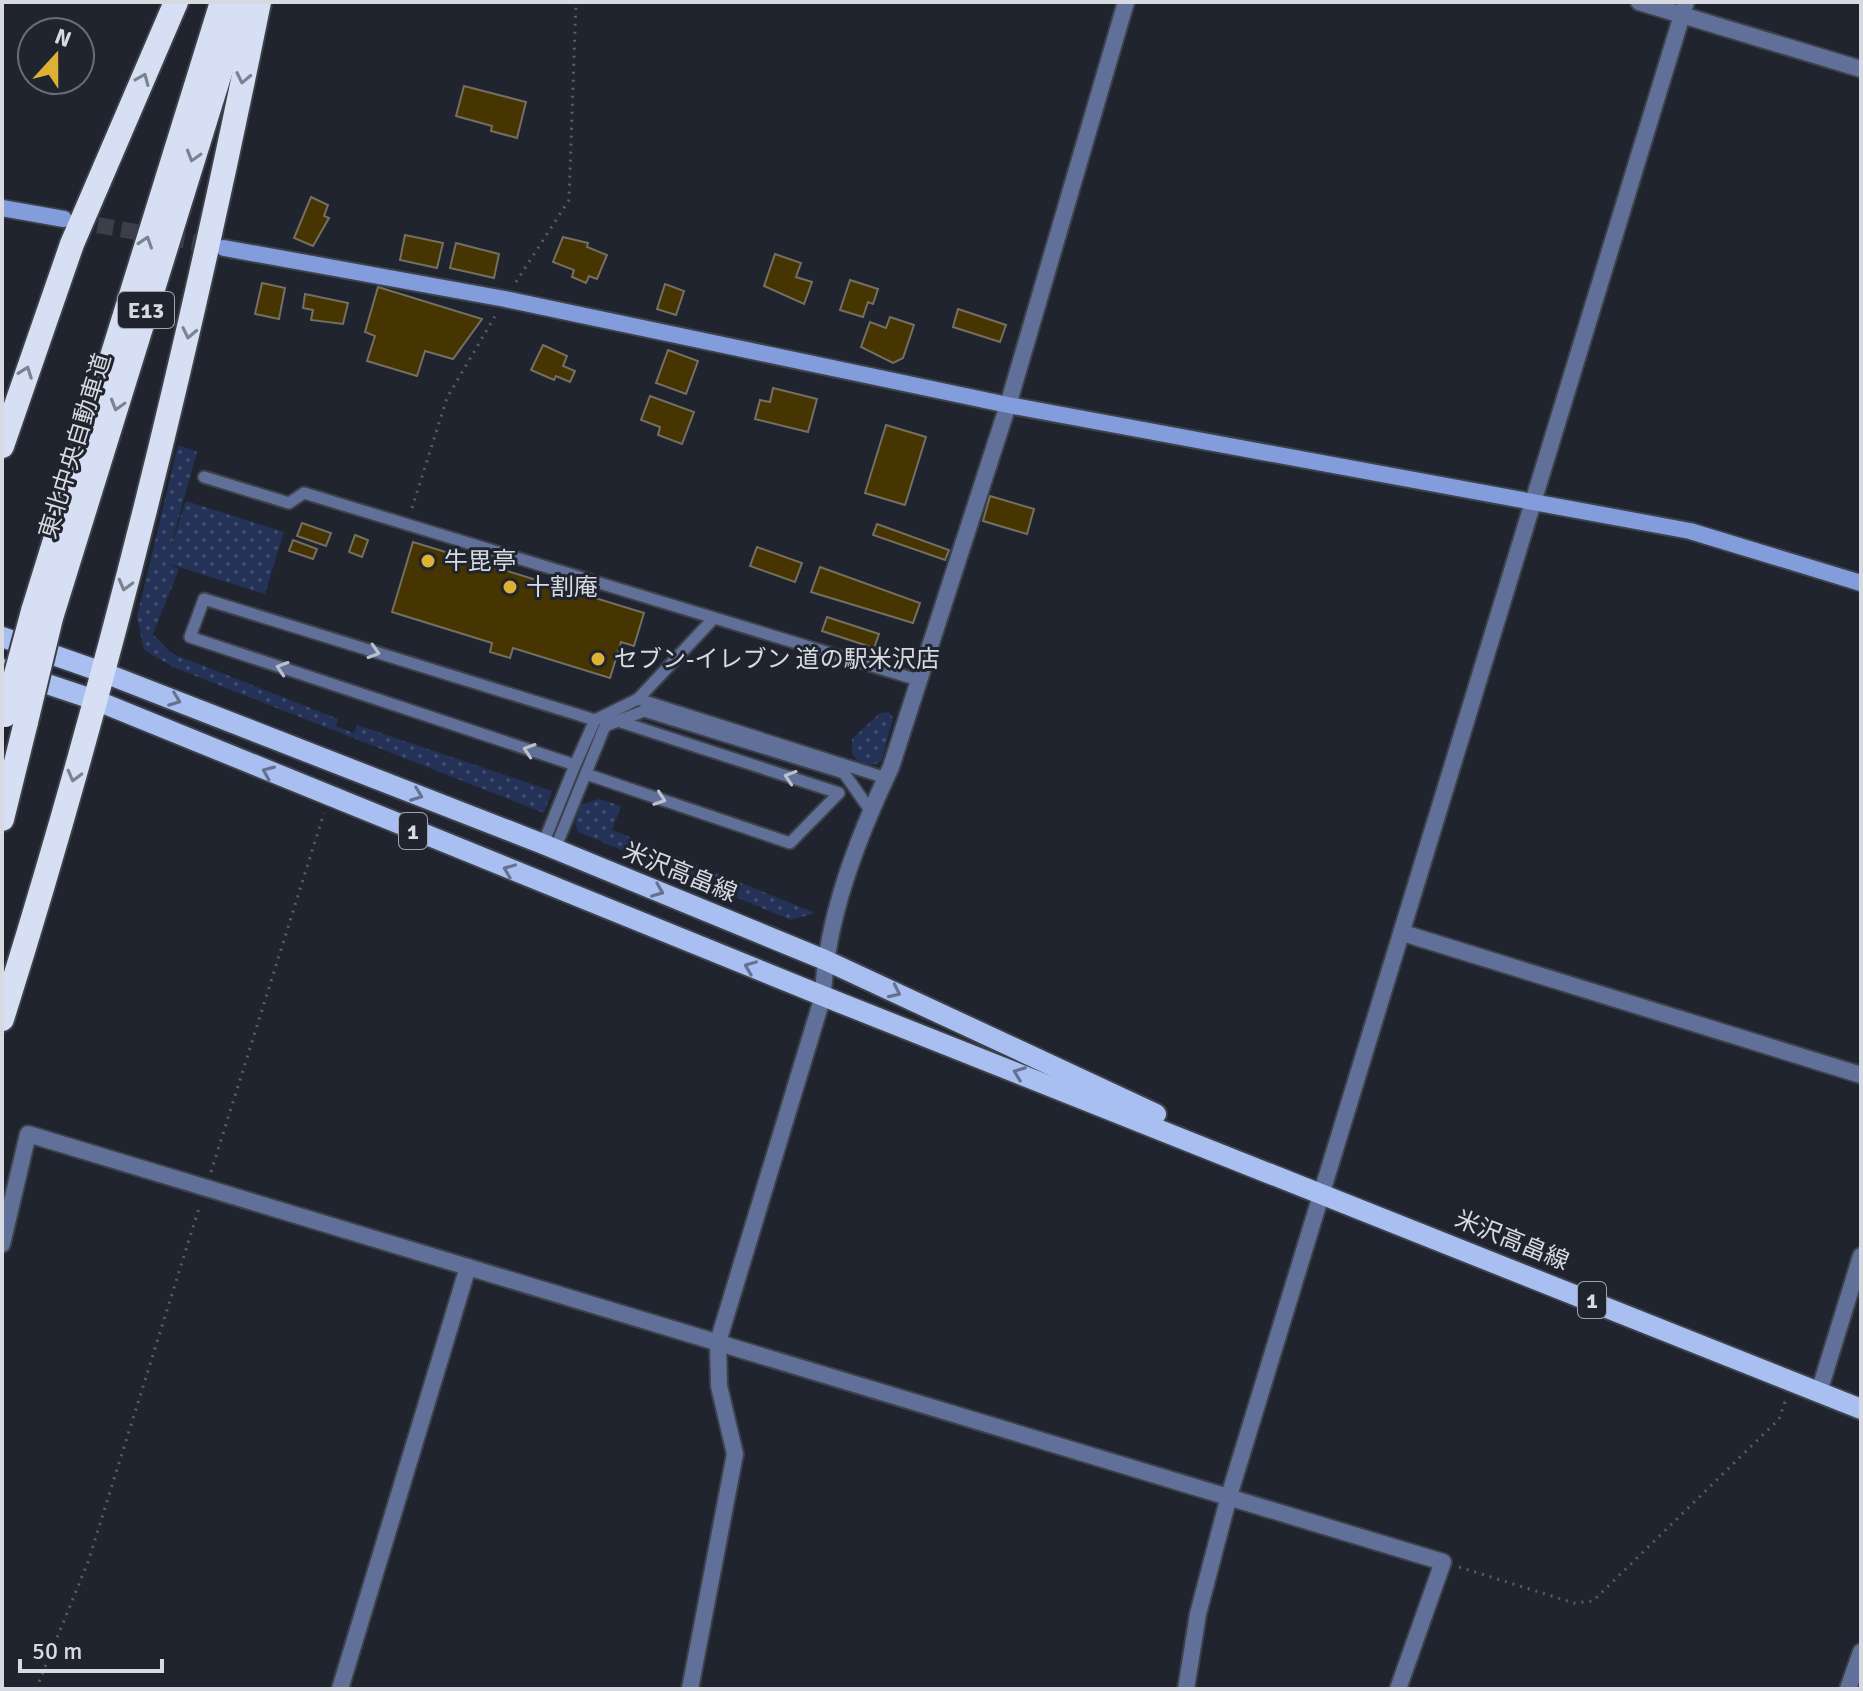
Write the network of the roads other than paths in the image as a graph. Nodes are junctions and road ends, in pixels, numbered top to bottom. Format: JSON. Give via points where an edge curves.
{"nodes":[{"id":1,"x":176,"y":2,"type":"edge"},
{"id":2,"x":222,"y":2,"type":"edge"},
{"id":3,"x":242,"y":2,"type":"edge"},
{"id":4,"x":259,"y":2,"type":"edge"},
{"id":5,"x":1126,"y":2,"type":"edge"},
{"id":6,"x":1639,"y":2,"type":"edge"},
{"id":7,"x":1684,"y":8,"type":"edge"},
{"id":8,"x":1861,"y":69,"type":"edge"},
{"id":9,"x":2,"y":208,"type":"edge"},
{"id":10,"x":64,"y":219,"type":"tunnel mouth"},
{"id":11,"x":224,"y":248,"type":"tunnel mouth"},
{"id":12,"x":1008,"y":405,"type":"junction"},
{"id":13,"x":2,"y":446,"type":"edge"},
{"id":14,"x":204,"y":477,"type":"dead end"},
{"id":15,"x":1533,"y":502,"type":"junction"},
{"id":16,"x":1861,"y":583,"type":"edge"},
{"id":17,"x":42,"y":614,"type":"junction"},
{"id":18,"x":714,"y":618,"type":"junction"},
{"id":19,"x":2,"y":637,"type":"edge"},
{"id":20,"x":2,"y":669,"type":"edge"},
{"id":21,"x":102,"y":672,"type":"junction"},
{"id":22,"x":918,"y":680,"type":"junction"},
{"id":23,"x":638,"y":699,"type":"junction"},
{"id":24,"x":95,"y":700,"type":"junction"},
{"id":25,"x":595,"y":720,"type":"junction"},
{"id":26,"x":618,"y":721,"type":"junction"},
{"id":27,"x":11,"y":722,"type":"edge"},
{"id":28,"x":575,"y":765,"type":"junction"},
{"id":29,"x":586,"y":774,"type":"junction"},
{"id":30,"x":886,"y":778,"type":"junction"},
{"id":31,"x":870,"y":810,"type":"junction"},
{"id":32,"x":2,"y":819,"type":"edge"},
{"id":33,"x":549,"y":847,"type":"junction"},
{"id":34,"x":1403,"y":933,"type":"junction"},
{"id":35,"x":825,"y":960,"type":"junction"},
{"id":36,"x":823,"y":996,"type":"junction"},
{"id":37,"x":2,"y":1019,"type":"edge"},
{"id":38,"x":1861,"y":1075,"type":"edge"},
{"id":39,"x":1323,"y":1192,"type":"junction"},
{"id":40,"x":5,"y":1208,"type":"edge"},
{"id":41,"x":2,"y":1244,"type":"edge"},
{"id":42,"x":1861,"y":1256,"type":"edge"},
{"id":43,"x":468,"y":1267,"type":"junction"},
{"id":44,"x":718,"y":1342,"type":"junction"},
{"id":45,"x":1819,"y":1392,"type":"junction"},
{"id":46,"x":1861,"y":1409,"type":"edge"},
{"id":47,"x":1229,"y":1496,"type":"junction"},
{"id":48,"x":1861,"y":1652,"type":"edge"},
{"id":49,"x":1858,"y":1670,"type":"edge"},
{"id":50,"x":340,"y":1689,"type":"edge"},
{"id":51,"x":690,"y":1689,"type":"edge"},
{"id":52,"x":1186,"y":1689,"type":"edge"},
{"id":53,"x":1398,"y":1689,"type":"edge"},
{"id":54,"x":1848,"y":1689,"type":"edge"}],
"edges":[{"from":13,"to":1,"type":"highway","one_way":true,"via":[[72,244]]},
{"from":17,"to":2,"type":"highway","name":"東北中央自動車道","number":"E13","one_way":true},
{"from":3,"to":17,"type":"highway","name":"東北中央自動車道","number":"E13","one_way":true},
{"from":4,"to":21,"type":"highway","one_way":true,"via":[[182,365]]},
{"from":5,"to":12,"type":"street"},
{"from":6,"to":7,"type":"street"},
{"from":7,"to":8,"type":"street"},
{"from":7,"to":15,"type":"street"},
{"from":9,"to":10,"type":"street"},
{"from":11,"to":12,"type":"street","via":[[505,299]]},
{"from":12,"to":15,"type":"street"},
{"from":12,"to":22,"type":"street"},
{"from":14,"to":18,"type":"lane","via":[[289,503],[304,493]]},
{"from":15,"to":16,"type":"street","via":[[1690,531]]},
{"from":15,"to":34,"type":"street"},
{"from":17,"to":27,"type":"highway","name":"東北中央自動車道","number":"E13","bridge":true},
{"from":18,"to":22,"type":"lane"},
{"from":18,"to":23,"type":"lane"},
{"from":19,"to":21,"type":"main road","name":"米沢高畠線","number":"1"},
{"from":20,"to":24,"type":"main road","name":"米沢高畠線","number":"1"},
{"from":21,"to":24,"type":"highway"},
{"from":21,"to":33,"type":"main road","name":"米沢高畠線","number":"1","one_way":true},
{"from":22,"to":30,"type":"street"},
{"from":23,"to":25,"type":"lane"},
{"from":23,"to":30,"type":"lane"},
{"from":36,"to":24,"type":"main road","name":"米沢高畠線","number":"1","one_way":true},
{"from":24,"to":37,"type":"highway","one_way":true},
{"from":25,"to":28,"type":"lane"},
{"from":28,"to":25,"type":"lane","one_way":true,"via":[[190,637],[204,599]]},
{"from":26,"to":29,"type":"lane","via":[[605,726]]},
{"from":29,"to":26,"type":"lane","one_way":true,"via":[[790,843],[839,793]]},
{"from":26,"to":31,"type":"lane","via":[[644,711],[844,773]]},
{"from":27,"to":32,"type":"highway","name":"東北中央自動車道","number":"E13"},
{"from":28,"to":33,"type":"lane"},
{"from":29,"to":33,"type":"lane"},
{"from":30,"to":31,"type":"street"},
{"from":31,"to":35,"type":"street"},
{"from":33,"to":35,"type":"main road","name":"米沢高畠線","number":"1","one_way":true},
{"from":34,"to":38,"type":"street"},
{"from":34,"to":39,"type":"street"},
{"from":35,"to":36,"type":"street"},
{"from":35,"to":39,"type":"main road","name":"米沢高畠線","number":"1","one_way":true},
{"from":39,"to":36,"type":"main road","name":"米沢高畠線","number":"1","one_way":true},
{"from":36,"to":44,"type":"street"},
{"from":39,"to":45,"type":"main road","name":"米沢高畠線","number":"1"},
{"from":39,"to":47,"type":"street"},
{"from":40,"to":41,"type":"street"},
{"from":40,"to":43,"type":"street","via":[[28,1134]]},
{"from":42,"to":45,"type":"street"},
{"from":43,"to":44,"type":"street"},
{"from":43,"to":50,"type":"street"},
{"from":44,"to":47,"type":"street"},
{"from":44,"to":51,"type":"street","via":[[719,1386],[735,1454]]},
{"from":45,"to":46,"type":"main road","name":"米沢高畠線","number":"1"},
{"from":47,"to":52,"type":"street","via":[[1198,1614]]},
{"from":47,"to":53,"type":"street","via":[[1443,1562]]},
{"from":48,"to":49,"type":"street"},
{"from":49,"to":54,"type":"street"}]}
